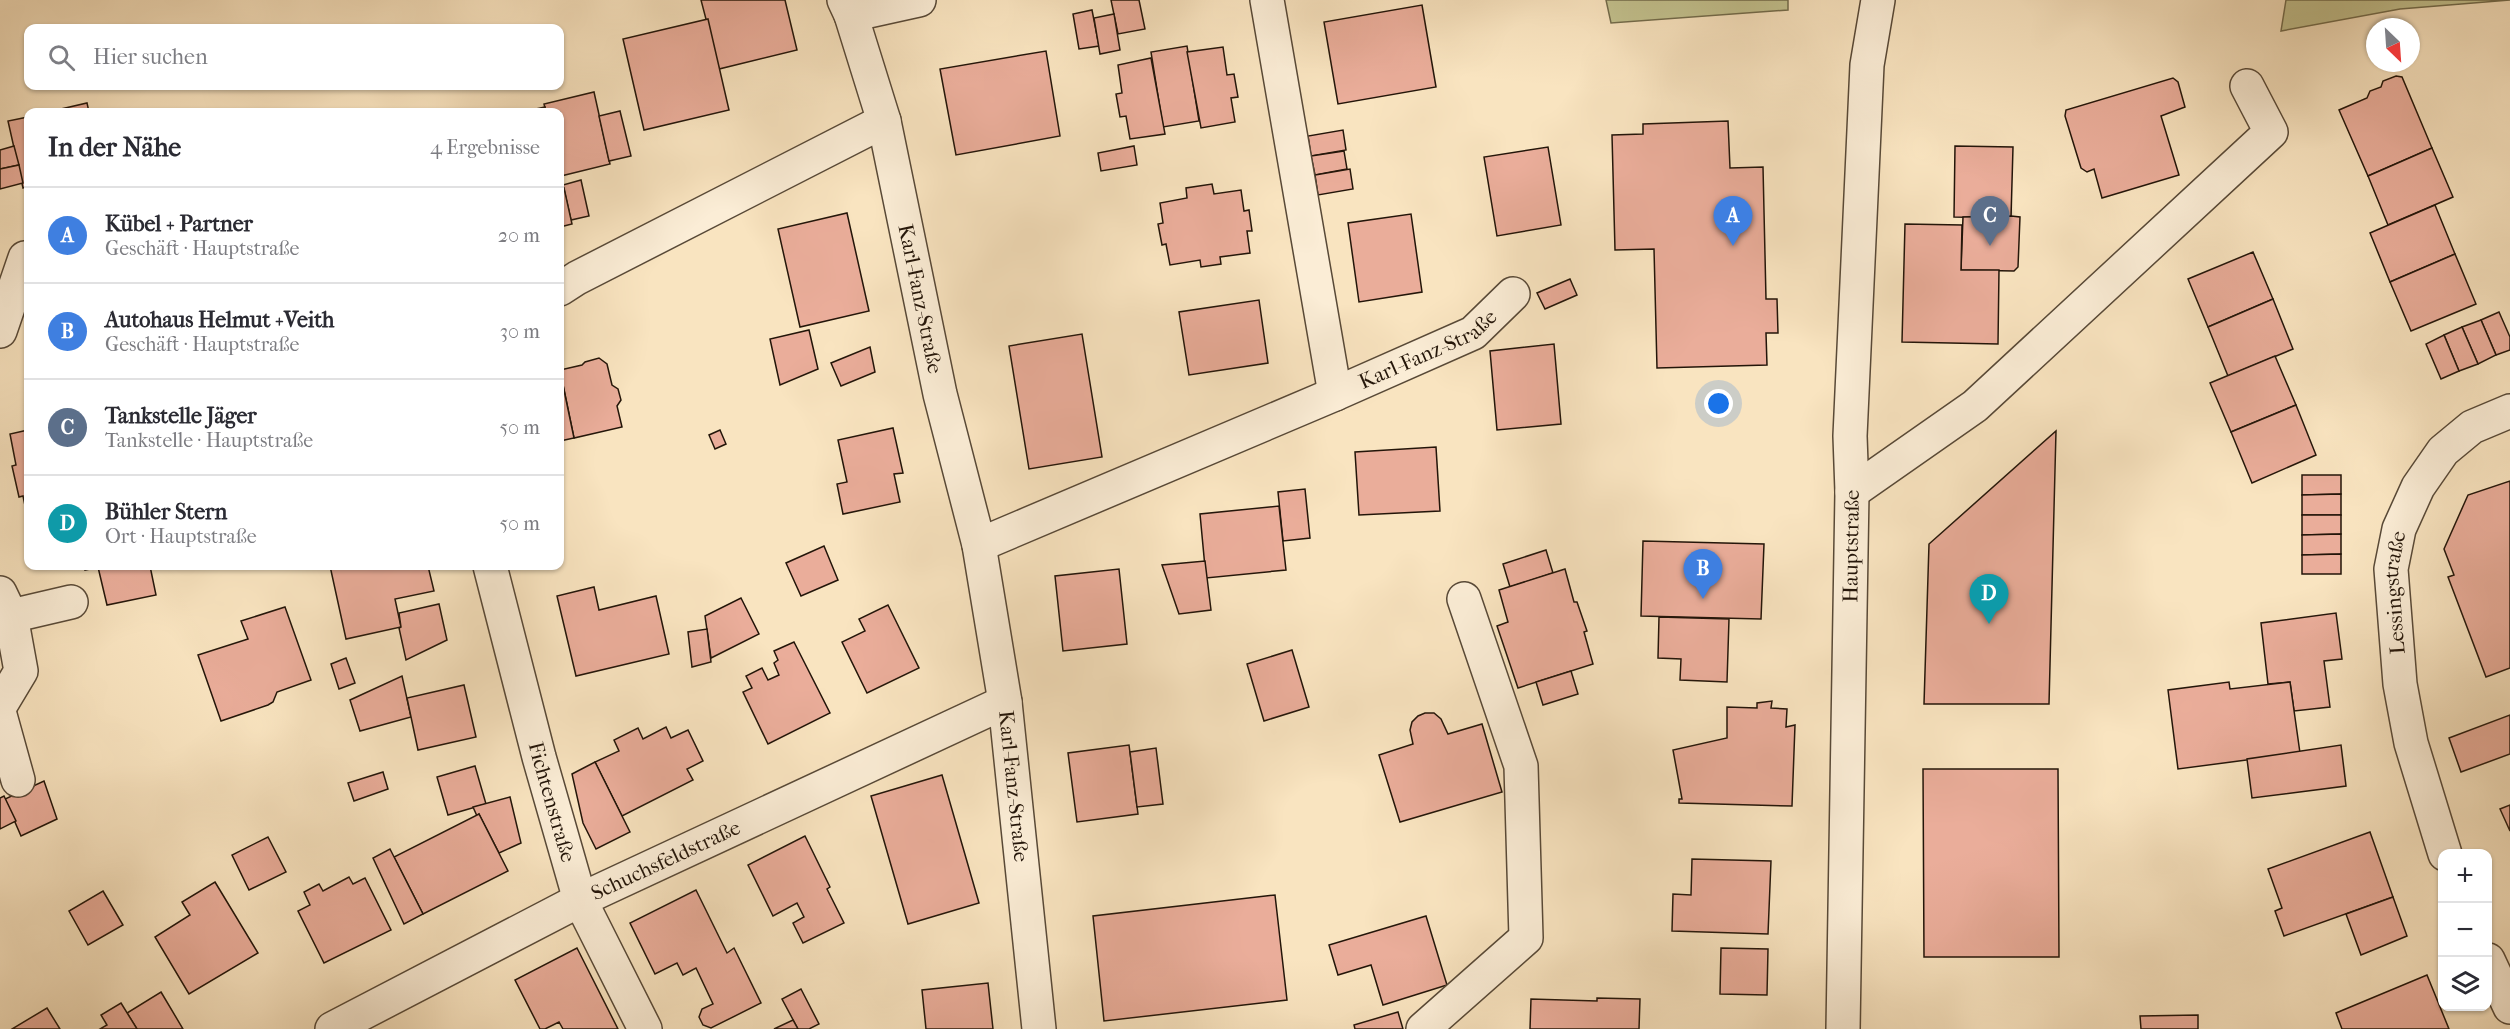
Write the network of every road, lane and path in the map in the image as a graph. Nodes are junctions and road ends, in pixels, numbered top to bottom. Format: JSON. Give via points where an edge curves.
{"nodes":[{"id":1,"x":919,"y":0,"type":"edge"},
{"id":2,"x":1266,"y":0,"type":"edge"},
{"id":3,"x":1858,"y":0,"type":"edge"},
{"id":4,"x":1878,"y":0,"type":"edge"},
{"id":5,"x":848,"y":8,"type":"edge"},
{"id":6,"x":1867,"y":65,"type":"junction"},
{"id":7,"x":2247,"y":86,"type":"dead end"},
{"id":8,"x":884,"y":121,"type":"junction"},
{"id":9,"x":18,"y":256,"type":"edge"},
{"id":10,"x":564,"y":286,"type":"edge"},
{"id":11,"x":1513,"y":294,"type":"dead end"},
{"id":12,"x":0,"y":331,"type":"edge"},
{"id":13,"x":1335,"y":394,"type":"junction"},
{"id":14,"x":2510,"y":411,"type":"edge"},
{"id":15,"x":1852,"y":492,"type":"junction"},
{"id":16,"x":979,"y":545,"type":"junction"},
{"id":17,"x":491,"y":570,"type":"edge"},
{"id":18,"x":1464,"y":599,"type":"dead end"},
{"id":19,"x":71,"y":602,"type":"dead end"},
{"id":20,"x":5,"y":604,"type":"edge"},
{"id":21,"x":1005,"y":702,"type":"junction"},
{"id":22,"x":0,"y":706,"type":"edge"},
{"id":23,"x":0,"y":715,"type":"edge"},
{"id":24,"x":18,"y":780,"type":"dead end"},
{"id":25,"x":2443,"y":849,"type":"edge"},
{"id":26,"x":580,"y":900,"type":"junction"},
{"id":27,"x":2492,"y":970,"type":"edge"},
{"id":28,"x":2510,"y":1007,"type":"edge"},
{"id":29,"x":332,"y":1029,"type":"edge"},
{"id":30,"x":645,"y":1029,"type":"edge"},
{"id":31,"x":1039,"y":1029,"type":"edge"},
{"id":32,"x":1423,"y":1029,"type":"edge"},
{"id":33,"x":1843,"y":1029,"type":"edge"}],
"edges":[{"from":1,"to":5,"type":"street","name":"Karl-Fanz-Straße"},
{"from":2,"to":13,"type":"street","name":"Karl-Fanz-Straße"},
{"from":3,"to":6,"type":"street","name":"Hauptstraße"},
{"from":4,"to":6,"type":"street","name":"Hauptstraße"},
{"from":5,"to":8,"type":"street","name":"Karl-Fanz-Straße"},
{"from":6,"to":15,"type":"street","name":"Hauptstraße","via":[[1850,436]]},
{"from":7,"to":15,"type":"street","via":[[2271,132],[1975,406]]},
{"from":8,"to":10,"type":"street"},
{"from":8,"to":16,"type":"street","name":"Karl-Fanz-Straße","via":[[940,394]]},
{"from":9,"to":12,"type":"street"},
{"from":11,"to":13,"type":"street","name":"Karl-Fanz-Straße","via":[[1473,333]]},
{"from":13,"to":16,"type":"street","name":"Karl-Fanz-Straße"},
{"from":14,"to":25,"type":"street","name":"Lessingstraße","via":[[2472,427],[2444,451],[2418,487],[2399,529],[2391,569],[2404,708]]},
{"from":15,"to":33,"type":"street","name":"Hauptstraße"},
{"from":16,"to":21,"type":"street","name":"Karl-Fanz-Straße"},
{"from":17,"to":26,"type":"street","name":"Fichtenstraße"},
{"from":18,"to":32,"type":"street","via":[[1521,766],[1526,938]]},
{"from":19,"to":20,"type":"street"},
{"from":20,"to":22,"type":"street","via":[[21,671]]},
{"from":21,"to":26,"type":"street","name":"Schuchsfeldstraße"},
{"from":21,"to":31,"type":"street","name":"Karl-Fanz-Straße"},
{"from":23,"to":24,"type":"street"},
{"from":26,"to":29,"type":"street","name":"Schuchsfeldstraße"},
{"from":26,"to":30,"type":"street","name":"Fichtenstraße"},
{"from":27,"to":28,"type":"street"}]}
